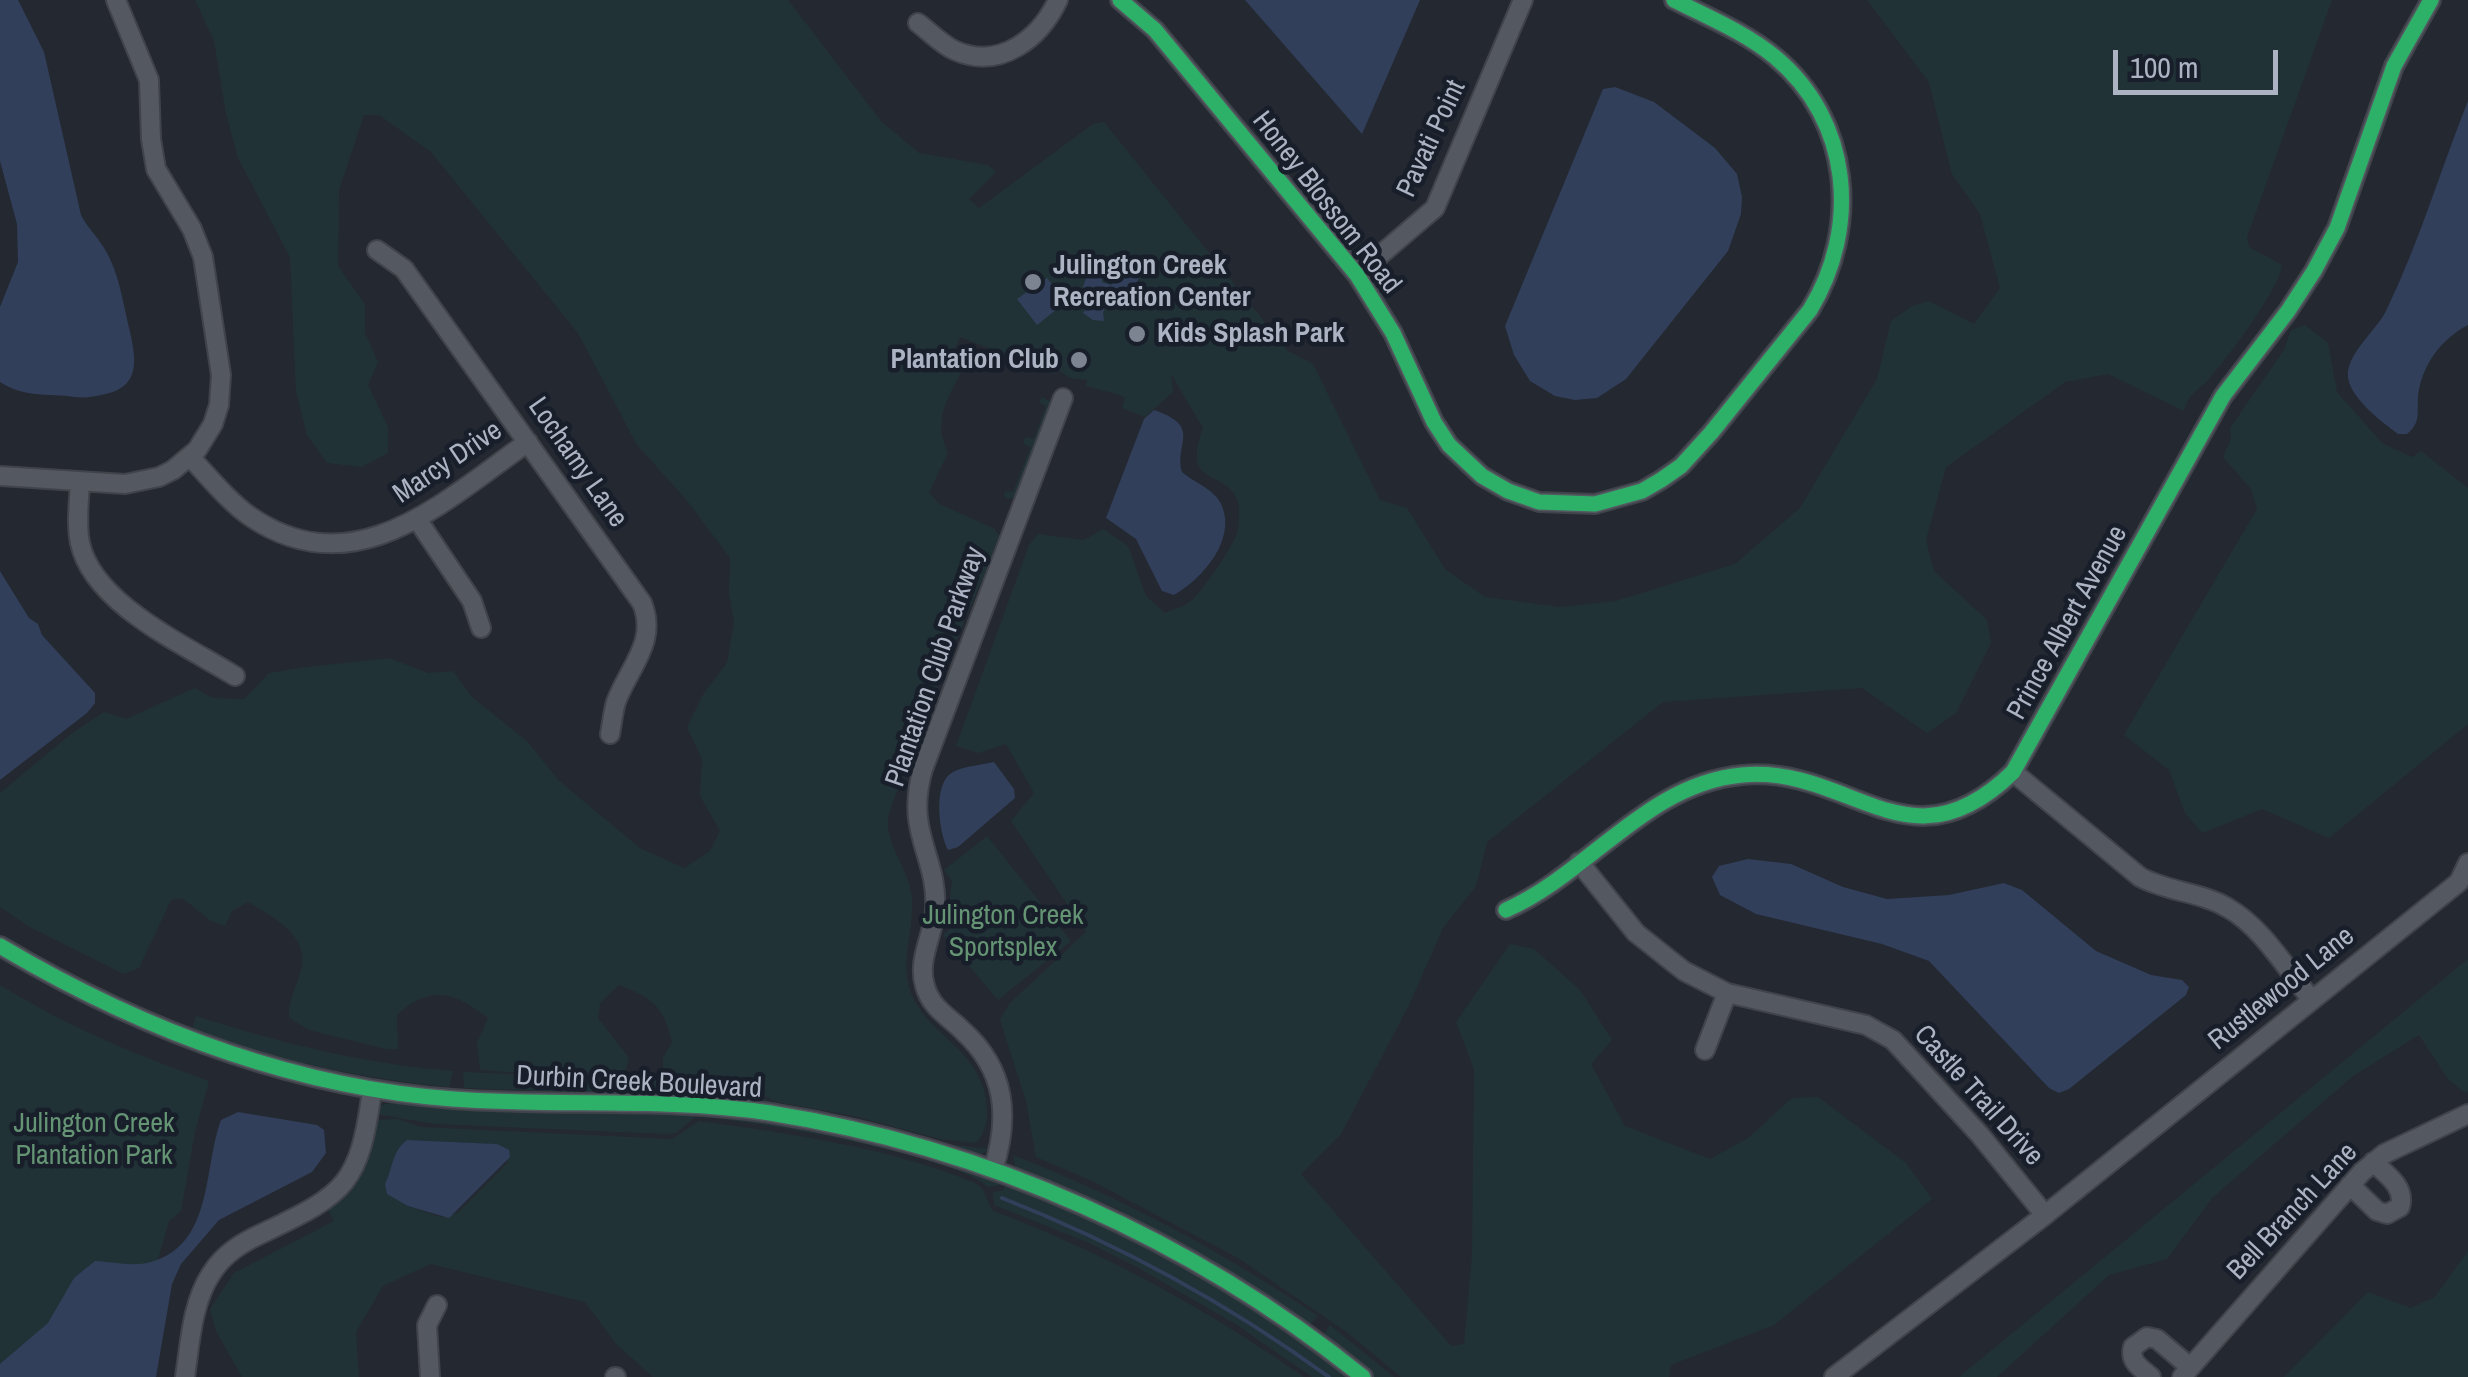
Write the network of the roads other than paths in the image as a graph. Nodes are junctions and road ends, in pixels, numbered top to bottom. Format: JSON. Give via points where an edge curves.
{"nodes":[{"id":1,"x":116,"y":0,"type":"edge"},
{"id":2,"x":1058,"y":0,"type":"edge"},
{"id":3,"x":1120,"y":0,"type":"edge"},
{"id":4,"x":1523,"y":0,"type":"edge"},
{"id":5,"x":1674,"y":0,"type":"edge"},
{"id":6,"x":2431,"y":0,"type":"edge"},
{"id":7,"x":918,"y":22,"type":"dead end"},
{"id":8,"x":377,"y":250,"type":"dead end"},
{"id":9,"x":1356,"y":275,"type":"junction"},
{"id":10,"x":1063,"y":398,"type":"dead end"},
{"id":11,"x":528,"y":442,"type":"junction"},
{"id":12,"x":190,"y":457,"type":"junction"},
{"id":13,"x":0,"y":476,"type":"edge"},
{"id":14,"x":80,"y":482,"type":"junction"},
{"id":15,"x":418,"y":519,"type":"junction"},
{"id":16,"x":481,"y":628,"type":"dead end"},
{"id":17,"x":234,"y":676,"type":"dead end"},
{"id":18,"x":610,"y":734,"type":"dead end"},
{"id":19,"x":2013,"y":772,"type":"junction"},
{"id":20,"x":1579,"y":862,"type":"junction"},
{"id":21,"x":2468,"y":863,"type":"edge"},
{"id":22,"x":1506,"y":910,"type":"dead end"},
{"id":23,"x":0,"y":946,"type":"edge"},
{"id":24,"x":1726,"y":993,"type":"junction"},
{"id":25,"x":2312,"y":1000,"type":"junction"},
{"id":26,"x":1705,"y":1050,"type":"dead end"},
{"id":27,"x":372,"y":1091,"type":"junction"},
{"id":28,"x":2468,"y":1114,"type":"edge"},
{"id":29,"x":2373,"y":1162,"type":"junction"},
{"id":30,"x":993,"y":1170,"type":"junction"},
{"id":31,"x":2350,"y":1184,"type":"junction"},
{"id":32,"x":2044,"y":1215,"type":"junction"},
{"id":33,"x":436,"y":1305,"type":"dead end"},
{"id":34,"x":2186,"y":1372,"type":"edge"},
{"id":35,"x":185,"y":1377,"type":"edge"},
{"id":36,"x":430,"y":1377,"type":"edge"},
{"id":37,"x":1364,"y":1377,"type":"edge"},
{"id":38,"x":1834,"y":1377,"type":"edge"},
{"id":39,"x":2151,"y":1377,"type":"edge"}],
"edges":[{"from":1,"to":12,"type":"street","via":[[150,80],[156,169],[196,238],[208,291],[221,395],[213,424]]},
{"from":2,"to":7,"type":"street","via":[[1034,38],[995,56],[956,51]]},
{"from":3,"to":9,"type":"street","name":"Honey Blossom Road","via":[[1156,30]]},
{"from":4,"to":9,"type":"street","name":"Pavati Point","via":[[1435,208]]},
{"from":5,"to":9,"type":"street","name":"Honey Blossom Road","via":[[1758,44],[1794,74],[1824,118],[1844,192],[1839,243],[1822,290],[1681,466],[1642,491],[1595,504],[1539,502],[1482,476],[1449,446],[1393,332]]},
{"from":6,"to":19,"type":"street","name":"Prince Albert Avenue","via":[[2394,66],[2337,228],[2314,271],[2223,396]]},
{"from":8,"to":11,"type":"street","name":"Lochamy Lane","via":[[404,269]]},
{"from":10,"to":30,"type":"street","name":"Plantation Club Parkway","via":[[916,798],[935,898],[923,982],[935,1006],[976,1044],[998,1079],[1004,1120]]},
{"from":11,"to":15,"type":"street","name":"Marcy Drive"},
{"from":11,"to":18,"type":"street","name":"Lochamy Lane","via":[[646,615],[647,639],[615,704]]},
{"from":12,"to":14,"type":"street","via":[[143,482]]},
{"from":12,"to":15,"type":"street","name":"Marcy Drive","via":[[249,516],[302,539],[364,541]]},
{"from":13,"to":14,"type":"street"},
{"from":14,"to":17,"type":"street","via":[[80,540],[100,586]]},
{"from":15,"to":16,"type":"street","via":[[472,600]]},
{"from":19,"to":20,"type":"street","name":"Prince Albert Avenue","via":[[1966,807],[1914,817],[1794,778],[1765,774],[1711,781],[1660,804]]},
{"from":19,"to":25,"type":"street","via":[[2140,877],[2244,918]]},
{"from":20,"to":22,"type":"street","name":"Prince Albert Avenue"},
{"from":20,"to":24,"type":"street","name":"Castle Trail Drive","via":[[1656,952]]},
{"from":21,"to":25,"type":"street","name":"Rustlewood Lane","via":[[2459,882]]},
{"from":23,"to":27,"type":"street","name":"Durbin Creek Boulevard","via":[[95,1000],[183,1038]]},
{"from":24,"to":26,"type":"street"},
{"from":24,"to":32,"type":"street","name":"Castle Trail Drive","via":[[1866,1025],[1892,1040]]},
{"from":25,"to":32,"type":"street","name":"Rustlewood Lane"},
{"from":27,"to":30,"type":"street","name":"Durbin Creek Boulevard","via":[[731,1108],[870,1134]]},
{"from":27,"to":35,"type":"street","via":[[362,1154],[345,1184],[320,1206],[234,1248],[212,1272],[200,1294]]},
{"from":28,"to":29,"type":"street","name":"Bell Branch Lane"},
{"from":29,"to":31,"type":"street","name":"Bell Branch Lane"},
{"from":29,"to":31,"type":"street","via":[[2400,1190],[2400,1207],[2377,1211]]},
{"from":30,"to":37,"type":"street","name":"Durbin Creek Boulevard","via":[[1178,1253]]},
{"from":31,"to":34,"type":"street","name":"Bell Branch Lane"},
{"from":32,"to":38,"type":"street"},
{"from":33,"to":36,"type":"street","via":[[427,1325]]},
{"from":34,"to":39,"type":"street","via":[[2148,1337],[2131,1354]]}]}
